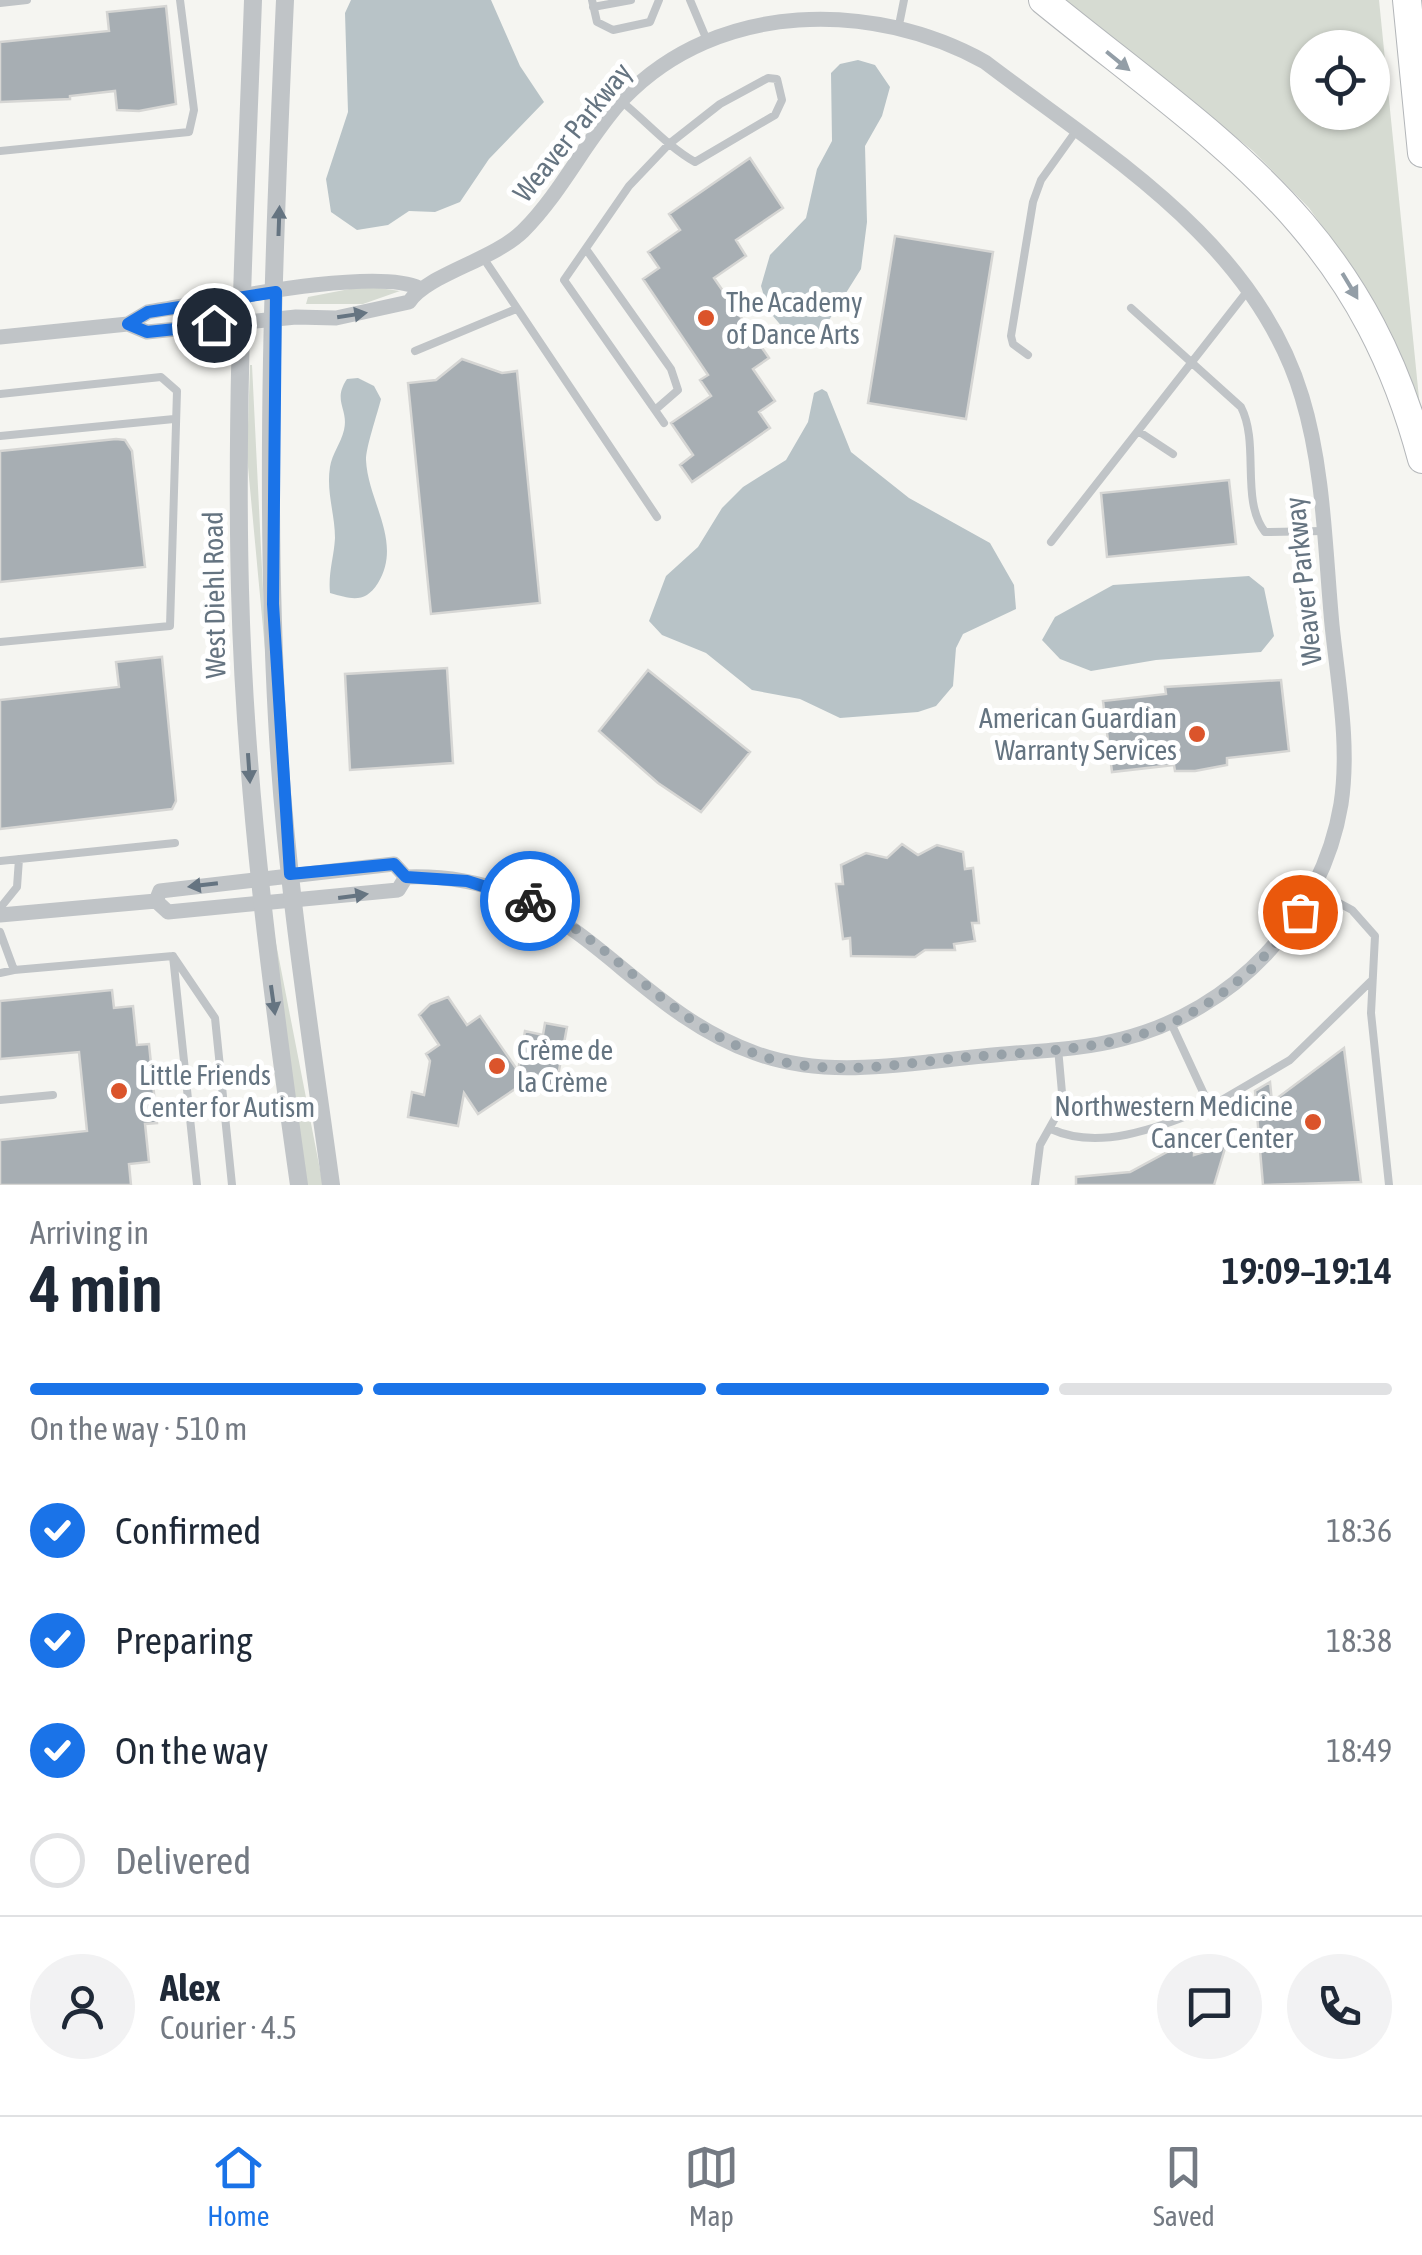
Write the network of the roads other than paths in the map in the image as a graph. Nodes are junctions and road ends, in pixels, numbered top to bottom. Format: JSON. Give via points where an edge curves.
{"nodes":[{"id":1,"x":27,"y":0,"type":"edge"},
{"id":2,"x":180,"y":0,"type":"edge"},
{"id":3,"x":253,"y":0,"type":"edge"},
{"id":4,"x":284,"y":0,"type":"edge"},
{"id":5,"x":631,"y":0,"type":"edge"},
{"id":6,"x":660,"y":0,"type":"edge"},
{"id":7,"x":690,"y":0,"type":"edge"},
{"id":8,"x":904,"y":0,"type":"edge"},
{"id":9,"x":1042,"y":0,"type":"edge"},
{"id":10,"x":1407,"y":0,"type":"edge"},
{"id":11,"x":0,"y":3,"type":"edge"},
{"id":12,"x":592,"y":3,"type":"edge"},
{"id":13,"x":900,"y":20,"type":"junction"},
{"id":14,"x":706,"y":38,"type":"junction"},
{"id":15,"x":622,"y":101,"type":"junction"},
{"id":16,"x":1076,"y":132,"type":"junction"},
{"id":17,"x":669,"y":144,"type":"junction"},
{"id":18,"x":0,"y":150,"type":"edge"},
{"id":19,"x":1422,"y":153,"type":"edge"},
{"id":20,"x":586,"y":249,"type":"junction"},
{"id":21,"x":484,"y":259,"type":"junction"},
{"id":22,"x":419,"y":288,"type":"junction"},
{"id":23,"x":1249,"y":288,"type":"junction"},
{"id":24,"x":276,"y":292,"type":"junction"},
{"id":25,"x":245,"y":296,"type":"junction"},
{"id":26,"x":516,"y":308,"type":"junction"},
{"id":27,"x":1131,"y":308,"type":"dead end"},
{"id":28,"x":276,"y":318,"type":"junction"},
{"id":29,"x":244,"y":322,"type":"junction"},
{"id":30,"x":128,"y":324,"type":"junction"},
{"id":31,"x":0,"y":337,"type":"edge"},
{"id":32,"x":415,"y":351,"type":"dead end"},
{"id":33,"x":1028,"y":356,"type":"dead end"},
{"id":34,"x":1192,"y":360,"type":"junction"},
{"id":35,"x":0,"y":394,"type":"edge"},
{"id":36,"x":654,"y":410,"type":"junction"},
{"id":37,"x":174,"y":419,"type":"junction"},
{"id":38,"x":664,"y":423,"type":"dead end"},
{"id":39,"x":1138,"y":430,"type":"junction"},
{"id":40,"x":0,"y":436,"type":"edge"},
{"id":41,"x":1174,"y":454,"type":"dead end"},
{"id":42,"x":1422,"y":459,"type":"edge"},
{"id":43,"x":657,"y":517,"type":"dead end"},
{"id":44,"x":1323,"y":532,"type":"junction"},
{"id":45,"x":1051,"y":542,"type":"dead end"},
{"id":46,"x":0,"y":642,"type":"edge"},
{"id":47,"x":175,"y":842,"type":"dead end"},
{"id":48,"x":19,"y":859,"type":"junction"},
{"id":49,"x":0,"y":861,"type":"edge"},
{"id":50,"x":290,"y":874,"type":"junction"},
{"id":51,"x":406,"y":877,"type":"junction"},
{"id":52,"x":258,"y":878,"type":"junction"},
{"id":53,"x":1312,"y":889,"type":"junction"},
{"id":54,"x":293,"y":900,"type":"junction"},
{"id":55,"x":156,"y":902,"type":"junction"},
{"id":56,"x":260,"y":903,"type":"junction"},
{"id":57,"x":0,"y":911,"type":"edge"},
{"id":58,"x":0,"y":932,"type":"edge"},
{"id":59,"x":173,"y":956,"type":"junction"},
{"id":60,"x":14,"y":970,"type":"junction"},
{"id":61,"x":0,"y":972,"type":"edge"},
{"id":62,"x":1370,"y":982,"type":"junction"},
{"id":63,"x":1171,"y":1023,"type":"junction"},
{"id":64,"x":1058,"y":1048,"type":"junction"},
{"id":65,"x":53,"y":1094,"type":"dead end"},
{"id":66,"x":0,"y":1100,"type":"edge"},
{"id":67,"x":1210,"y":1107,"type":"junction"},
{"id":68,"x":1051,"y":1129,"type":"junction"},
{"id":69,"x":197,"y":1185,"type":"edge"},
{"id":70,"x":232,"y":1185,"type":"edge"},
{"id":71,"x":299,"y":1185,"type":"edge"},
{"id":72,"x":330,"y":1185,"type":"edge"},
{"id":73,"x":1035,"y":1185,"type":"edge"},
{"id":74,"x":1389,"y":1185,"type":"edge"}],
"edges":[{"from":1,"to":11,"type":"lane"},
{"from":2,"to":18,"type":"lane","via":[[194,110],[189,132]]},
{"from":3,"to":25,"type":"street","name":"West Diehl Road"},
{"from":24,"to":4,"type":"street","one_way":true},
{"from":5,"to":12,"type":"lane"},
{"from":6,"to":12,"type":"lane","via":[[650,22],[627,29],[604,29]]},
{"from":7,"to":14,"type":"lane"},
{"from":8,"to":13,"type":"lane"},
{"from":9,"to":42,"type":"highway","one_way":true,"via":[[1230,150],[1324,248],[1371,323]]},
{"from":10,"to":19,"type":"highway"},
{"from":13,"to":14,"type":"street","name":"Weaver Parkway","via":[[839,10],[778,14]]},
{"from":13,"to":16,"type":"street","name":"Weaver Parkway","via":[[966,48]]},
{"from":14,"to":15,"type":"street","name":"Weaver Parkway","via":[[656,69]]},
{"from":15,"to":17,"type":"lane"},
{"from":15,"to":21,"type":"street","name":"Weaver Parkway","via":[[550,204]]},
{"from":16,"to":23,"type":"street","name":"Weaver Parkway","via":[[1185,217]]},
{"from":16,"to":33,"type":"lane","via":[[1041,180],[1026,227],[1011,336]]},
{"from":17,"to":17,"type":"lane","via":[[695,162],[731,144],[775,115],[782,100],[777,79],[720,104]]},
{"from":17,"to":20,"type":"lane","via":[[629,186]]},
{"from":20,"to":36,"type":"lane","via":[[564,280]]},
{"from":20,"to":36,"type":"lane","via":[[671,369],[678,390]]},
{"from":21,"to":22,"type":"street","name":"Weaver Parkway"},
{"from":21,"to":26,"type":"lane"},
{"from":22,"to":24,"type":"street","via":[[402,279]]},
{"from":28,"to":22,"type":"street","name":"Weaver Parkway","one_way":true,"via":[[388,309],[409,302]]},
{"from":23,"to":34,"type":"lane"},
{"from":23,"to":44,"type":"street","name":"Weaver Parkway","via":[[1302,395]]},
{"from":24,"to":25,"type":"street"},
{"from":24,"to":28,"type":"street"},
{"from":25,"to":29,"type":"street","name":"West Diehl Road"},
{"from":25,"to":30,"type":"street","via":[[148,312]]},
{"from":26,"to":32,"type":"lane"},
{"from":26,"to":43,"type":"lane"},
{"from":27,"to":34,"type":"lane"},
{"from":28,"to":29,"type":"street","name":"Weaver Parkway"},
{"from":28,"to":50,"type":"street","via":[[273,604]]},
{"from":29,"to":30,"type":"street","name":"Weaver Parkway","via":[[147,332]]},
{"from":29,"to":52,"type":"street","name":"West Diehl Road","one_way":true,"via":[[240,588]]},
{"from":30,"to":31,"type":"street"},
{"from":34,"to":39,"type":"lane"},
{"from":34,"to":44,"type":"lane","via":[[1245,414],[1259,525],[1276,536]]},
{"from":35,"to":37,"type":"lane","via":[[160,377],[177,390]]},
{"from":36,"to":38,"type":"lane"},
{"from":37,"to":40,"type":"lane"},
{"from":37,"to":46,"type":"lane","via":[[170,626]]},
{"from":39,"to":41,"type":"lane"},
{"from":39,"to":45,"type":"lane"},
{"from":44,"to":53,"type":"street","name":"Weaver Parkway","via":[[1344,750],[1335,832]]},
{"from":47,"to":48,"type":"lane"},
{"from":48,"to":49,"type":"lane"},
{"from":48,"to":57,"type":"lane","via":[[17,888]]},
{"from":50,"to":51,"type":"street","name":"Weaver Parkway","via":[[377,863],[394,864]]},
{"from":50,"to":52,"type":"street","name":"Weaver Parkway"},
{"from":50,"to":54,"type":"street"},
{"from":54,"to":51,"type":"street","name":"Weaver Parkway","one_way":true,"via":[[398,890]]},
{"from":51,"to":64,"type":"street","name":"Weaver Parkway","via":[[467,881],[530,901],[583,934],[699,1027],[787,1063],[845,1068]]},
{"from":52,"to":55,"type":"street","name":"Weaver Parkway","one_way":true,"via":[[160,891]]},
{"from":52,"to":56,"type":"street","name":"West Diehl Road"},
{"from":53,"to":62,"type":"lane","via":[[1370,926],[1377,950]]},
{"from":53,"to":63,"type":"street","name":"Weaver Parkway","via":[[1286,932],[1251,970]]},
{"from":54,"to":56,"type":"street"},
{"from":54,"to":72,"type":"street"},
{"from":55,"to":56,"type":"street","via":[[168,912]]},
{"from":55,"to":57,"type":"street"},
{"from":56,"to":71,"type":"street","name":"West Diehl Road","one_way":true},
{"from":58,"to":60,"type":"lane"},
{"from":59,"to":60,"type":"lane"},
{"from":59,"to":69,"type":"lane"},
{"from":59,"to":70,"type":"lane","via":[[215,1018]]},
{"from":60,"to":61,"type":"lane"},
{"from":62,"to":67,"type":"lane","via":[[1290,1060]]},
{"from":62,"to":74,"type":"lane"},
{"from":63,"to":64,"type":"street","name":"Weaver Parkway","via":[[1114,1041]]},
{"from":63,"to":67,"type":"lane"},
{"from":64,"to":68,"type":"lane","via":[[1063,1104]]},
{"from":65,"to":66,"type":"lane"},
{"from":67,"to":68,"type":"lane","via":[[1144,1130],[1089,1139]]},
{"from":68,"to":73,"type":"lane","via":[[1036,1156]]}]}
